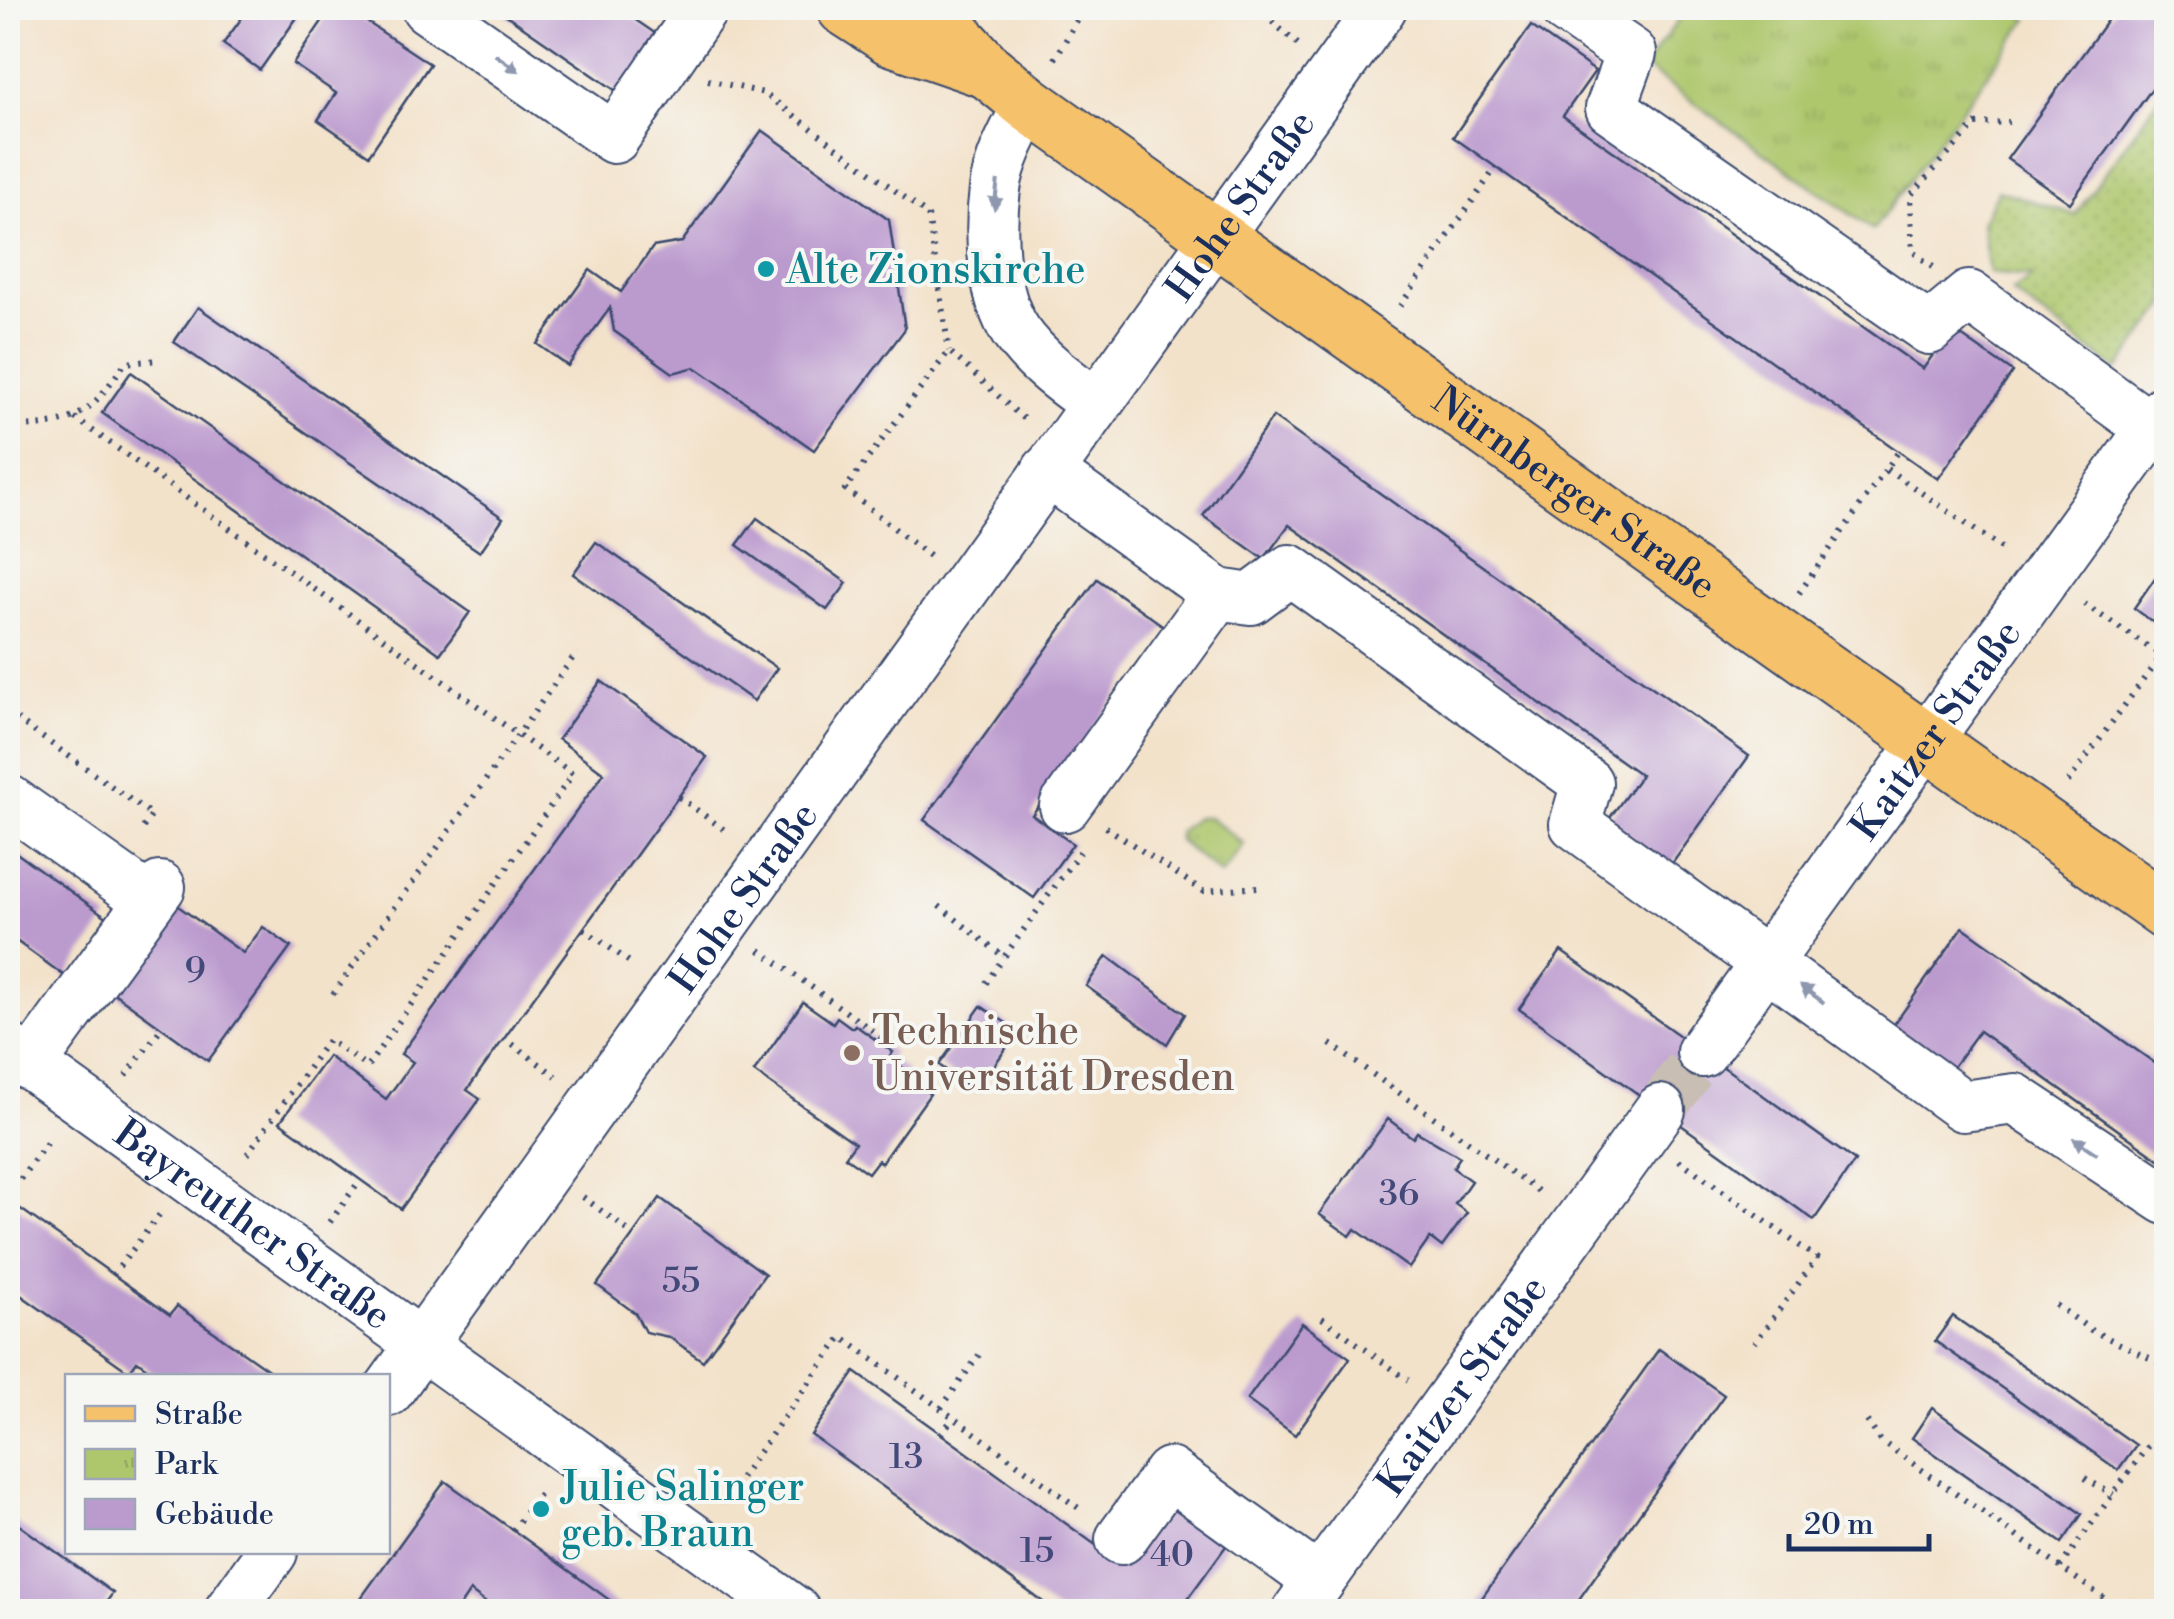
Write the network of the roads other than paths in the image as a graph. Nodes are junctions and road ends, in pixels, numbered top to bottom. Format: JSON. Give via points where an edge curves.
{"nodes":[{"id":1,"x":427,"y":8,"type":"edge"},
{"id":2,"x":703,"y":8,"type":"edge"},
{"id":3,"x":846,"y":8,"type":"edge"},
{"id":4,"x":930,"y":8,"type":"edge"},
{"id":5,"x":1381,"y":8,"type":"edge"},
{"id":6,"x":1565,"y":8,"type":"edge"},
{"id":7,"x":986,"y":70,"type":"junction"},
{"id":8,"x":1029,"y":104,"type":"junction"},
{"id":9,"x":1214,"y":237,"type":"junction"},
{"id":10,"x":1095,"y":403,"type":"junction"},
{"id":11,"x":2162,"y":425,"type":"edge"},
{"id":12,"x":1054,"y":462,"type":"junction"},
{"id":13,"x":1218,"y":594,"type":"junction"},
{"id":14,"x":1925,"y":744,"type":"junction"},
{"id":15,"x":8,"y":800,"type":"edge"},
{"id":16,"x":1082,"y":815,"type":"road end"},
{"id":17,"x":2166,"y":912,"type":"edge"},
{"id":18,"x":1768,"y":962,"type":"junction"},
{"id":19,"x":1702,"y":1052,"type":"tunnel mouth"},
{"id":20,"x":19,"y":1056,"type":"edge"},
{"id":21,"x":1651,"y":1122,"type":"tunnel mouth"},
{"id":22,"x":2166,"y":1200,"type":"edge"},
{"id":23,"x":421,"y":1344,"type":"junction"},
{"id":24,"x":390,"y":1388,"type":"edge"},
{"id":25,"x":1122,"y":1539,"type":"road end"},
{"id":26,"x":271,"y":1554,"type":"edge"},
{"id":27,"x":1308,"y":1596,"type":"edge"},
{"id":28,"x":229,"y":1612,"type":"edge"},
{"id":29,"x":795,"y":1612,"type":"edge"}],
"edges":[{"from":1,"to":2,"type":"street","one_way":true,"via":[[614,138]]},
{"from":3,"to":7,"type":"main road","name":"Nürnberger Straße","via":[[890,37]]},
{"from":4,"to":7,"type":"main road","name":"Nürnberger Straße"},
{"from":5,"to":9,"type":"street","name":"Hohe Straße"},
{"from":6,"to":11,"type":"street","via":[[1631,54],[1611,108],[1929,329],[1969,296]]},
{"from":7,"to":8,"type":"main road","name":"Nürnberger Straße"},
{"from":8,"to":9,"type":"main road","name":"Nürnberger Straße"},
{"from":8,"to":10,"type":"street","one_way":true,"via":[[995,189],[998,281],[1014,330],[1054,373]]},
{"from":9,"to":10,"type":"street","name":"Hohe Straße"},
{"from":9,"to":14,"type":"main road","name":"Nürnberger Straße"},
{"from":10,"to":12,"type":"street","name":"Hohe Straße"},
{"from":11,"to":14,"type":"street","name":"Kaitzer Straße"},
{"from":12,"to":13,"type":"street"},
{"from":12,"to":23,"type":"street","name":"Hohe Straße"},
{"from":13,"to":16,"type":"street"},
{"from":13,"to":18,"type":"street","via":[[1251,599],[1290,570],[1587,783],[1575,824]]},
{"from":14,"to":17,"type":"main road","name":"Nürnberger Straße"},
{"from":14,"to":18,"type":"street","name":"Kaitzer Straße"},
{"from":15,"to":20,"type":"street","via":[[154,894]]},
{"from":18,"to":19,"type":"street","name":"Kaitzer Straße"},
{"from":22,"to":18,"type":"street","one_way":true,"via":[[2015,1098],[1962,1106]]},
{"from":20,"to":23,"type":"street","name":"Bayreuther Straße"},
{"from":21,"to":27,"type":"street","name":"Kaitzer Straße"},
{"from":23,"to":24,"type":"street","name":"Hohe Straße"},
{"from":23,"to":29,"type":"street","name":"Bayreuther Straße"},
{"from":25,"to":27,"type":"street","via":[[1169,1473]]},
{"from":26,"to":28,"type":"street"}]}
